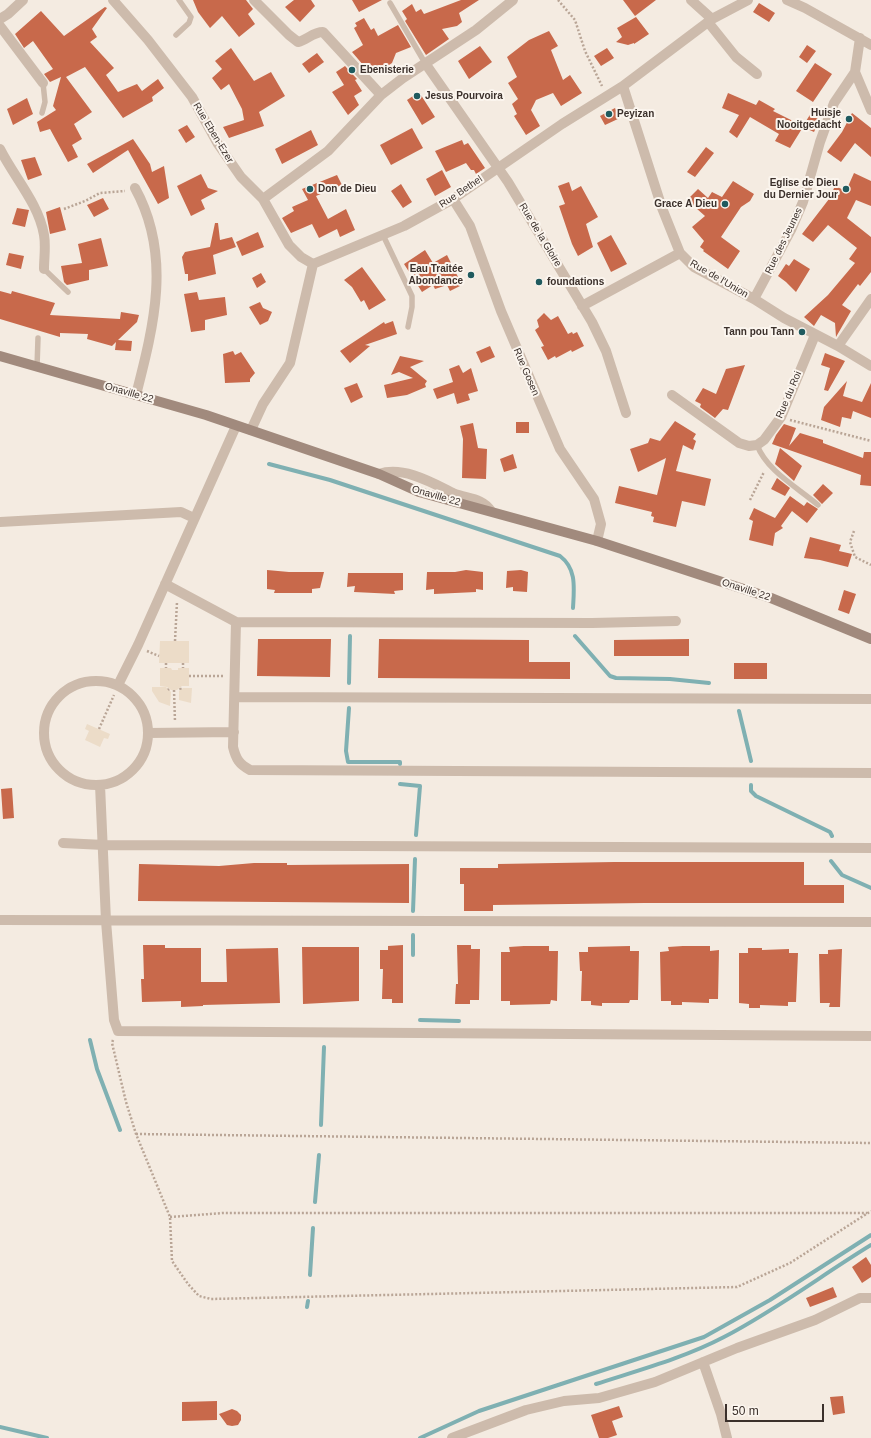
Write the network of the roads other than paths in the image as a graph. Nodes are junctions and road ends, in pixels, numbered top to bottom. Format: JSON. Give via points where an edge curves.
{"nodes":[{"id":1,"x":23,"y":0,"type":"edge"},
{"id":2,"x":113,"y":0,"type":"edge"},
{"id":3,"x":179,"y":0,"type":"edge"},
{"id":4,"x":514,"y":0,"type":"edge"},
{"id":5,"x":691,"y":0,"type":"edge"},
{"id":6,"x":748,"y":0,"type":"edge"},
{"id":7,"x":787,"y":0,"type":"edge"},
{"id":8,"x":260,"y":2,"type":"edge"},
{"id":9,"x":390,"y":3,"type":"dead end"},
{"id":10,"x":808,"y":4,"type":"edge"},
{"id":11,"x":0,"y":19,"type":"edge"},
{"id":12,"x":710,"y":20,"type":"junction"},
{"id":13,"x":0,"y":26,"type":"edge"},
{"id":14,"x":176,"y":35,"type":"dead end"},
{"id":15,"x":860,"y":38,"type":"junction"},
{"id":16,"x":871,"y":45,"type":"edge"},
{"id":17,"x":425,"y":63,"type":"junction"},
{"id":18,"x":855,"y":72,"type":"junction"},
{"id":19,"x":757,"y":74,"type":"dead end"},
{"id":20,"x":43,"y":83,"type":"joint"},
{"id":21,"x":623,"y":86,"type":"junction"},
{"id":22,"x":381,"y":96,"type":"junction"},
{"id":23,"x":871,"y":110,"type":"edge"},
{"id":24,"x":42,"y":113,"type":"dead end"},
{"id":25,"x":0,"y":149,"type":"edge"},
{"id":26,"x":498,"y":167,"type":"junction"},
{"id":27,"x":135,"y":188,"type":"road end"},
{"id":28,"x":263,"y":199,"type":"junction"},
{"id":29,"x":453,"y":199,"type":"junction"},
{"id":30,"x":383,"y":235,"type":"junction"},
{"id":31,"x":680,"y":253,"type":"junction"},
{"id":32,"x":313,"y":264,"type":"junction"},
{"id":33,"x":44,"y":269,"type":"joint"},
{"id":34,"x":68,"y":292,"type":"dead end"},
{"id":35,"x":754,"y":299,"type":"junction"},
{"id":36,"x":871,"y":299,"type":"edge"},
{"id":37,"x":582,"y":306,"type":"junction"},
{"id":38,"x":408,"y":327,"type":"dead end"},
{"id":39,"x":815,"y":335,"type":"junction"},
{"id":40,"x":38,"y":338,"type":"dead end"},
{"id":41,"x":838,"y":346,"type":"junction"},
{"id":42,"x":0,"y":356,"type":"edge"},
{"id":43,"x":871,"y":366,"type":"edge"},
{"id":44,"x":37,"y":367,"type":"junction"},
{"id":45,"x":136,"y":395,"type":"junction"},
{"id":46,"x":672,"y":395,"type":"dead end"},
{"id":47,"x":626,"y":413,"type":"dead end"},
{"id":48,"x":236,"y":426,"type":"junction"},
{"id":49,"x":251,"y":430,"type":"junction"},
{"id":50,"x":757,"y":445,"type":"junction"},
{"id":51,"x":379,"y":474,"type":"junction"},
{"id":52,"x":818,"y":505,"type":"dead end"},
{"id":53,"x":491,"y":511,"type":"junction"},
{"id":54,"x":194,"y":518,"type":"junction"},
{"id":55,"x":0,"y":522,"type":"edge"},
{"id":56,"x":598,"y":541,"type":"junction"},
{"id":57,"x":165,"y":584,"type":"junction"},
{"id":58,"x":676,"y":621,"type":"dead end"},
{"id":59,"x":236,"y":622,"type":"junction"},
{"id":60,"x":871,"y":639,"type":"edge"},
{"id":61,"x":118,"y":685,"type":"junction"},
{"id":62,"x":235,"y":697,"type":"junction"},
{"id":63,"x":871,"y":699,"type":"edge"},
{"id":64,"x":234,"y":732,"type":"junction"},
{"id":65,"x":148,"y":733,"type":"junction"},
{"id":66,"x":871,"y":773,"type":"edge"},
{"id":67,"x":100,"y":785,"type":"junction"},
{"id":68,"x":63,"y":843,"type":"dead end"},
{"id":69,"x":104,"y":845,"type":"junction"},
{"id":70,"x":871,"y":848,"type":"edge"},
{"id":71,"x":0,"y":920,"type":"edge"},
{"id":72,"x":106,"y":921,"type":"junction"},
{"id":73,"x":871,"y":922,"type":"edge"},
{"id":74,"x":871,"y":1036,"type":"edge"},
{"id":75,"x":871,"y":1298,"type":"edge"},
{"id":76,"x":703,"y":1362,"type":"junction"},
{"id":77,"x":452,"y":1438,"type":"edge"},
{"id":78,"x":727,"y":1438,"type":"edge"}],
"edges":[{"from":1,"to":11,"type":"street"},
{"from":2,"to":28,"type":"street","name":"Rue Eben-Ezer","via":[[192,96],[235,169]]},
{"from":3,"to":14,"type":"lane","via":[[191,17],[189,23]]},
{"from":4,"to":17,"type":"street","via":[[476,30]]},
{"from":5,"to":12,"type":"street"},
{"from":6,"to":12,"type":"street","name":"Rue Bethel"},
{"from":7,"to":10,"type":"street"},
{"from":8,"to":22,"type":"street","via":[[298,42],[317,32],[323,32]]},
{"from":9,"to":17,"type":"lane"},
{"from":10,"to":15,"type":"street"},
{"from":12,"to":19,"type":"street","via":[[736,57]]},
{"from":12,"to":21,"type":"street","name":"Rue Bethel"},
{"from":13,"to":20,"type":"street"},
{"from":15,"to":16,"type":"street"},
{"from":15,"to":18,"type":"street"},
{"from":17,"to":22,"type":"street"},
{"from":17,"to":26,"type":"street","name":"Rue de la Gloire"},
{"from":18,"to":23,"type":"street"},
{"from":18,"to":35,"type":"street","name":"Rue des Jeunes","via":[[834,103],[803,202]]},
{"from":20,"to":24,"type":"lane","via":[[45,102]]},
{"from":21,"to":26,"type":"street","name":"Rue Bethel"},
{"from":21,"to":31,"type":"street","name":"Rue de l'Union","via":[[662,208]]},
{"from":22,"to":28,"type":"street","via":[[328,151]]},
{"from":25,"to":33,"type":"street","via":[[35,206],[40,219],[44,236]]},
{"from":26,"to":29,"type":"street","name":"Rue Bethel"},
{"from":26,"to":37,"type":"street","name":"Rue de la Gloire"},
{"from":27,"to":45,"type":"street","via":[[152,227],[157,272],[151,342]]},
{"from":28,"to":32,"type":"street","name":"Rue Eben-Ezer","via":[[289,245]]},
{"from":29,"to":30,"type":"street","name":"Rue Bethel","via":[[421,218]]},
{"from":29,"to":56,"type":"street","name":"Rue Gosen","via":[[470,226],[501,311],[560,449],[594,499],[601,524]]},
{"from":30,"to":32,"type":"street","name":"Rue Bethel"},
{"from":30,"to":38,"type":"lane","via":[[412,296]]},
{"from":31,"to":35,"type":"street","name":"Rue de l'Union","via":[[694,267]]},
{"from":31,"to":37,"type":"street"},
{"from":32,"to":49,"type":"street","via":[[290,363]]},
{"from":33,"to":34,"type":"lane"},
{"from":35,"to":39,"type":"street","name":"Rue de l'Union"},
{"from":36,"to":41,"type":"street"},
{"from":37,"to":47,"type":"street","name":"Rue de la Gloire","via":[[606,351]]},
{"from":39,"to":41,"type":"street","name":"Rue de l'Union"},
{"from":39,"to":50,"type":"street","name":"Rue du Roi","via":[[781,417],[764,440]]},
{"from":40,"to":44,"type":"lane"},
{"from":41,"to":43,"type":"street","name":"Rue de l'Union"},
{"from":42,"to":44,"type":"street","name":"Onaville 22"},
{"from":44,"to":45,"type":"street","name":"Onaville 22"},
{"from":45,"to":48,"type":"street","name":"Onaville 22"},
{"from":46,"to":50,"type":"street","via":[[739,442],[749,446]]},
{"from":48,"to":49,"type":"street","name":"Onaville 22"},
{"from":48,"to":54,"type":"street"},
{"from":49,"to":51,"type":"street","name":"Onaville 22"},
{"from":50,"to":52,"type":"lane","via":[[768,464]]},
{"from":51,"to":53,"type":"street","name":"Onaville 22","via":[[419,492]]},
{"from":51,"to":53,"type":"street","via":[[388,471],[424,479],[486,504]]},
{"from":53,"to":56,"type":"street","name":"Onaville 22"},
{"from":54,"to":55,"type":"street","via":[[181,512]]},
{"from":54,"to":57,"type":"street"},
{"from":56,"to":60,"type":"street","name":"Onaville 22","via":[[771,598]]},
{"from":57,"to":59,"type":"street"},
{"from":57,"to":61,"type":"street"},
{"from":58,"to":59,"type":"street"},
{"from":59,"to":62,"type":"street"},
{"from":61,"to":65,"type":"street","via":[[134,697],[145,714]]},
{"from":61,"to":67,"type":"street","via":[[100,680],[80,682],[64,691],[51,706],[44,724],[44,743],[55,765],[64,774],[81,783]]},
{"from":62,"to":63,"type":"street"},
{"from":62,"to":64,"type":"street"},
{"from":64,"to":65,"type":"street"},
{"from":64,"to":66,"type":"street","via":[[233,747],[236,758],[241,765],[250,770]]},
{"from":65,"to":67,"type":"street","via":[[146,748],[139,762],[115,781]]},
{"from":67,"to":69,"type":"street"},
{"from":68,"to":69,"type":"street"},
{"from":69,"to":70,"type":"street"},
{"from":69,"to":72,"type":"street"},
{"from":71,"to":72,"type":"street"},
{"from":72,"to":73,"type":"street"},
{"from":72,"to":74,"type":"street","via":[[114,1020],[118,1031]]},
{"from":75,"to":76,"type":"street","via":[[860,1298],[815,1320]]},
{"from":76,"to":77,"type":"street","via":[[655,1382],[599,1398],[564,1401],[526,1410]]},
{"from":76,"to":78,"type":"street"}]}
